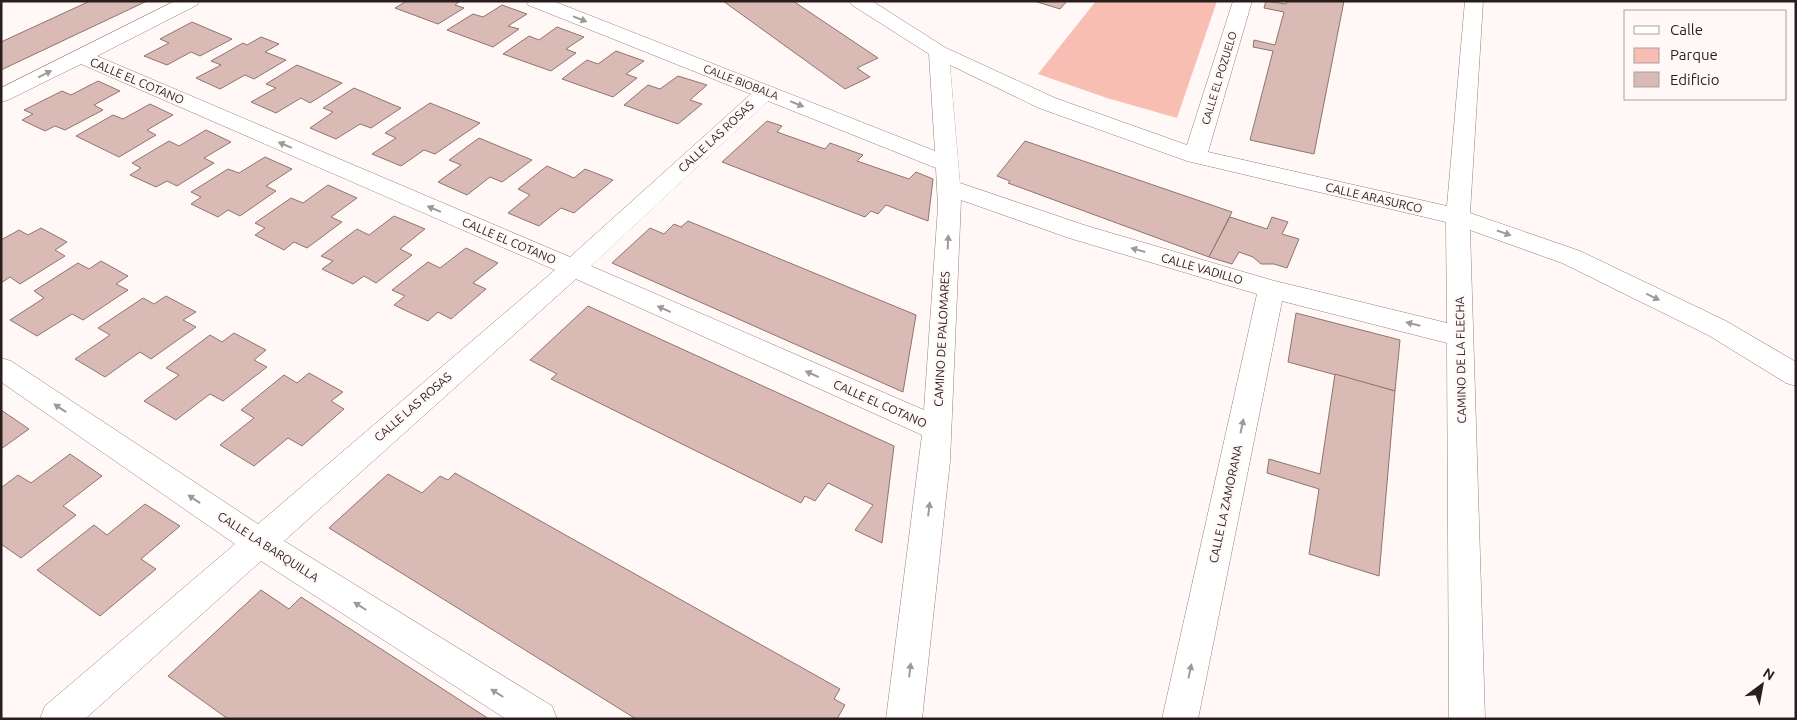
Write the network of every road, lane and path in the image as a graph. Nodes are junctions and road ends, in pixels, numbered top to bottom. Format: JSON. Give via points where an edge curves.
{"nodes":[{"id":1,"x":190,"y":1,"type":"edge"},
{"id":2,"x":535,"y":1,"type":"edge"},
{"id":3,"x":859,"y":1,"type":"edge"},
{"id":4,"x":1243,"y":1,"type":"edge"},
{"id":5,"x":1474,"y":1,"type":"edge"},
{"id":6,"x":939,"y":52,"type":"junction"},
{"id":7,"x":80,"y":56,"type":"junction"},
{"id":8,"x":766,"y":91,"type":"junction"},
{"id":9,"x":1,"y":96,"type":"edge"},
{"id":10,"x":1195,"y":156,"type":"junction"},
{"id":11,"x":948,"y":175,"type":"junction"},
{"id":12,"x":1458,"y":217,"type":"junction"},
{"id":13,"x":573,"y":268,"type":"junction"},
{"id":14,"x":1271,"y":289,"type":"junction"},
{"id":15,"x":1460,"y":336,"type":"junction"},
{"id":16,"x":1,"y":368,"type":"edge"},
{"id":17,"x":1796,"y":374,"type":"edge"},
{"id":18,"x":937,"y":429,"type":"junction"},
{"id":19,"x":258,"y":542,"type":"junction"},
{"id":20,"x":58,"y":719,"type":"edge"},
{"id":21,"x":539,"y":719,"type":"edge"},
{"id":22,"x":904,"y":719,"type":"edge"},
{"id":23,"x":1180,"y":719,"type":"edge"},
{"id":24,"x":1467,"y":719,"type":"edge"}],
"edges":[{"from":1,"to":7,"type":"street"},
{"from":2,"to":8,"type":"street","name":"CALLE BIOBALA","one_way":true},
{"from":3,"to":6,"type":"street"},
{"from":4,"to":10,"type":"street","name":"CALLE EL POZUELO"},
{"from":5,"to":12,"type":"street","name":"CAMINO DE LA FLECHA"},
{"from":6,"to":10,"type":"street","name":"CALLE ARASURCO","via":[[1047,103]]},
{"from":6,"to":11,"type":"street","name":"CAMINO DE PALOMARES"},
{"from":9,"to":7,"type":"street","one_way":true},
{"from":13,"to":7,"type":"street","name":"CALLE EL COTANO","one_way":true},
{"from":8,"to":11,"type":"street","name":"CALLE BIOBALA","one_way":true},
{"from":8,"to":13,"type":"street","name":"CALLE LAS ROSAS"},
{"from":10,"to":12,"type":"street","name":"CALLE ARASURCO"},
{"from":14,"to":11,"type":"street","name":"CALLE VADILLO","one_way":true,"via":[[1078,232]]},
{"from":18,"to":11,"type":"street","name":"CAMINO DE PALOMARES","one_way":true,"via":[[950,207]]},
{"from":12,"to":15,"type":"street","name":"CAMINO DE LA FLECHA"},
{"from":12,"to":17,"type":"street","name":"CALLE ARASURCO","one_way":true,"via":[[1571,257],[1717,328]]},
{"from":18,"to":13,"type":"street","name":"CALLE EL COTANO","one_way":true},
{"from":13,"to":19,"type":"street","name":"CALLE LAS ROSAS"},
{"from":15,"to":14,"type":"street","name":"CALLE VADILLO","one_way":true},
{"from":23,"to":14,"type":"street","name":"CALLE LA ZAMORANA","one_way":true},
{"from":15,"to":24,"type":"street","name":"CAMINO DE LA FLECHA"},
{"from":19,"to":16,"type":"street","name":"CALLE LA BARQUILLA","one_way":true},
{"from":22,"to":18,"type":"street","name":"CAMINO DE PALOMARES","one_way":true},
{"from":19,"to":20,"type":"street","name":"CALLE LAS ROSAS"},
{"from":21,"to":19,"type":"street","name":"CALLE LA BARQUILLA","one_way":true}]}
